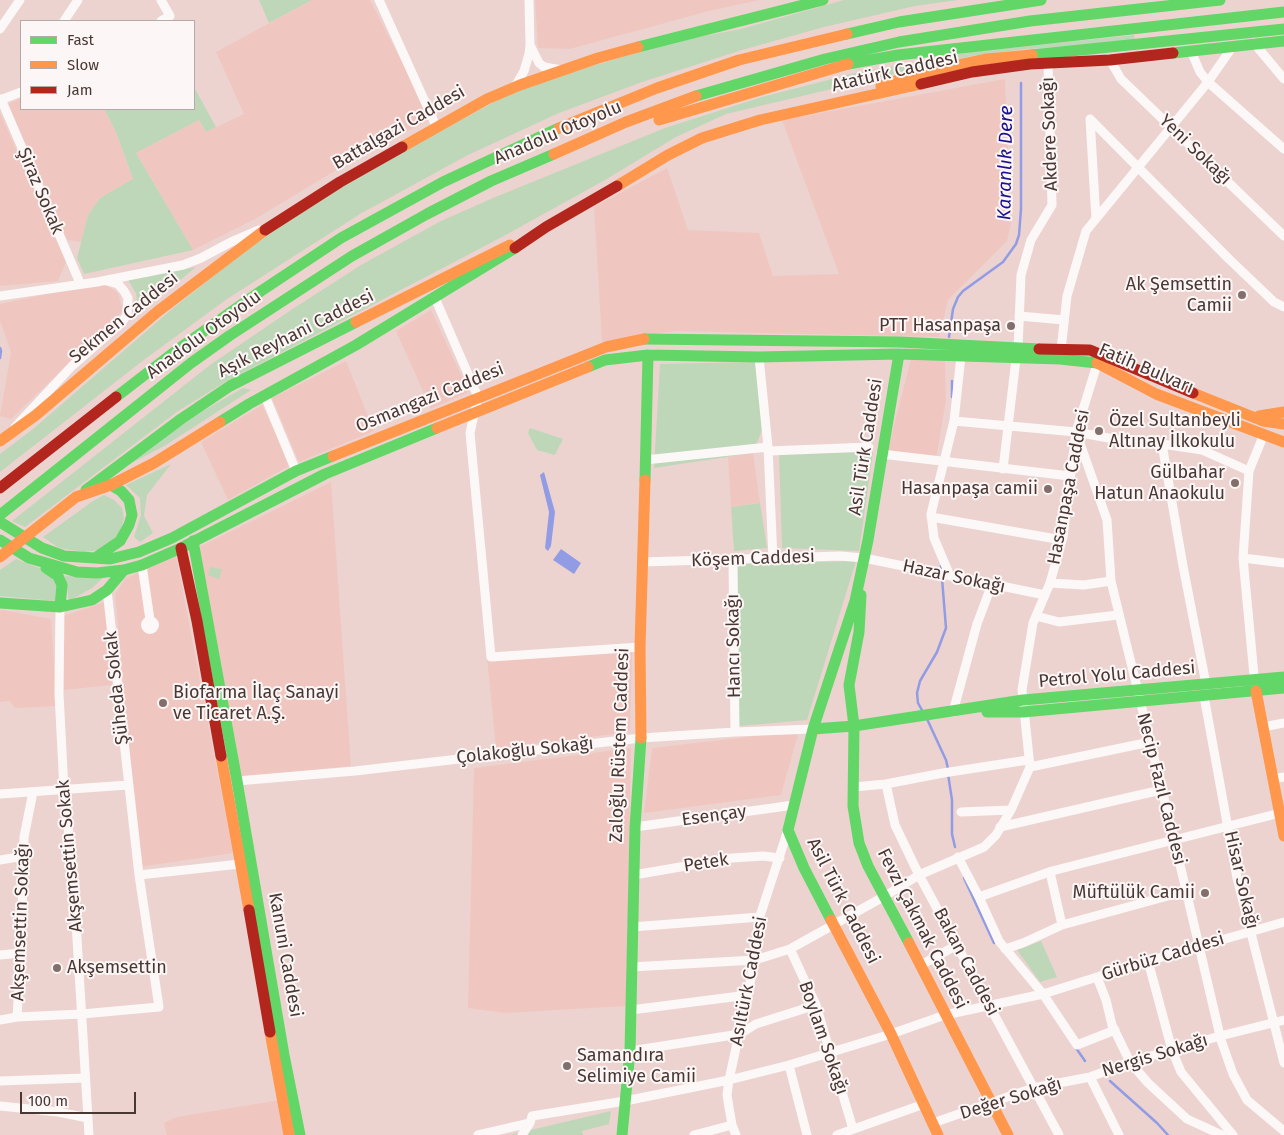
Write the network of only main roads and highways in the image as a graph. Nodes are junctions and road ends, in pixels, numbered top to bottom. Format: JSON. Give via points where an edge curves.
{"nodes":[{"id":1,"x":823,"y":0,"type":"edge"},
{"id":2,"x":1041,"y":0,"type":"edge"},
{"id":3,"x":1220,"y":0,"type":"edge"},
{"id":4,"x":793,"y":4,"type":"edge"},
{"id":5,"x":1284,"y":12,"type":"edge"},
{"id":6,"x":1284,"y":29,"type":"edge"},
{"id":7,"x":1284,"y":41,"type":"edge"},
{"id":8,"x":828,"y":105,"type":"junction"},
{"id":9,"x":527,"y":164,"type":"junction"},
{"id":10,"x":272,"y":224,"type":"joint"},
{"id":11,"x":546,"y":226,"type":"junction"},
{"id":12,"x":900,"y":342,"type":"junction"},
{"id":13,"x":899,"y":354,"type":"junction"},
{"id":14,"x":1017,"y":354,"type":"junction"},
{"id":15,"x":648,"y":355,"type":"junction"},
{"id":16,"x":1099,"y":359,"type":"junction"},
{"id":17,"x":1284,"y":412,"type":"edge"},
{"id":18,"x":1253,"y":417,"type":"junction"},
{"id":19,"x":1284,"y":424,"type":"edge"},
{"id":20,"x":4,"y":437,"type":"edge"},
{"id":21,"x":1284,"y":442,"type":"edge"},
{"id":22,"x":111,"y":485,"type":"junction"},
{"id":23,"x":0,"y":488,"type":"edge"},
{"id":24,"x":76,"y":497,"type":"junction"},
{"id":25,"x":0,"y":514,"type":"edge"},
{"id":26,"x":0,"y":522,"type":"edge"},
{"id":27,"x":182,"y":533,"type":"junction"},
{"id":28,"x":0,"y":540,"type":"edge"},
{"id":29,"x":193,"y":540,"type":"junction"},
{"id":30,"x":180,"y":548,"type":"junction"},
{"id":31,"x":0,"y":557,"type":"edge"},
{"id":32,"x":29,"y":558,"type":"junction"},
{"id":33,"x":95,"y":558,"type":"junction"},
{"id":34,"x":864,"y":558,"type":"junction"},
{"id":35,"x":124,"y":570,"type":"junction"},
{"id":36,"x":0,"y":603,"type":"edge"},
{"id":37,"x":60,"y":607,"type":"junction"},
{"id":38,"x":832,"y":672,"type":"junction"},
{"id":39,"x":1284,"y":677,"type":"edge"},
{"id":40,"x":849,"y":685,"type":"junction"},
{"id":41,"x":1284,"y":688,"type":"edge"},
{"id":42,"x":1256,"y":691,"type":"junction"},
{"id":43,"x":1023,"y":706,"type":"junction"},
{"id":44,"x":853,"y":721,"type":"junction"},
{"id":45,"x":813,"y":729,"type":"junction"},
{"id":46,"x":1279,"y":778,"type":"edge"},
{"id":47,"x":237,"y":781,"type":"junction"},
{"id":48,"x":225,"y":782,"type":"junction"},
{"id":49,"x":1284,"y":834,"type":"edge"},
{"id":50,"x":289,"y":1135,"type":"edge"},
{"id":51,"x":300,"y":1135,"type":"edge"},
{"id":52,"x":622,"y":1135,"type":"edge"},
{"id":53,"x":938,"y":1135,"type":"edge"},
{"id":54,"x":1008,"y":1135,"type":"edge"}],
"edges":[{"from":1,"to":4,"type":"main road","name":"Battalgazi Caddesi"},
{"from":2,"to":23,"type":"main road","name":"Anadolu Otoyolu","via":[[899,22],[739,60],[572,122],[492,159],[341,238],[269,286],[177,350]]},
{"from":3,"to":9,"type":"main road","name":"Anadolu Otoyolu","via":[[1014,24],[899,42],[824,59],[697,96]]},
{"from":4,"to":10,"type":"main road","name":"Battalgazi Caddesi","via":[[598,58],[515,87],[436,126]]},
{"from":5,"to":9,"type":"main road","via":[[970,46],[842,65]]},
{"from":6,"to":8,"type":"main road","name":"Atatürk Caddesi","via":[[987,59],[916,74]]},
{"from":7,"to":8,"type":"main road","name":"Atatürk Caddesi","via":[[972,72]]},
{"from":8,"to":11,"type":"main road","name":"Aşık Reyhani Caddesi","via":[[739,125],[702,138],[668,154]]},
{"from":9,"to":25,"type":"main road","name":"Anadolu Otoyolu","via":[[352,256],[261,314],[192,363]]},
{"from":10,"to":20,"type":"main road","name":"Sekmen Caddesi","via":[[157,312],[36,415]]},
{"from":11,"to":22,"type":"main road","name":"Aşık Reyhani Caddesi","via":[[435,298]]},
{"from":11,"to":24,"type":"main road","name":"Aşık Reyhani Caddesi","via":[[230,386]]},
{"from":12,"to":13,"type":"main road","name":"Asil Türk Caddesi"},
{"from":12,"to":14,"type":"main road","name":"Fatih Bulvarı"},
{"from":12,"to":27,"type":"main road","name":"Osmangazi Caddesi","via":[[646,339],[606,347],[296,471]]},
{"from":13,"to":14,"type":"main road","name":"Fatih Bulvarı"},
{"from":13,"to":15,"type":"main road","name":"Osmangazi Caddesi"},
{"from":13,"to":34,"type":"main road","name":"Asil Türk Caddesi"},
{"from":14,"to":16,"type":"main road","name":"Fatih Bulvarı","via":[[1060,354]]},
{"from":15,"to":29,"type":"main road","name":"Osmangazi Caddesi","via":[[605,360],[475,412],[324,474]]},
{"from":15,"to":52,"type":"main road","name":"Zaloğlu Rüstem Caddesi","via":[[640,647],[641,738],[630,967],[630,1051]]},
{"from":16,"to":18,"type":"main road","name":"Fatih Bulvarı"},
{"from":16,"to":21,"type":"main road","name":"Fatih Bulvarı","via":[[1156,394]]},
{"from":17,"to":18,"type":"main road"},
{"from":18,"to":19,"type":"main road","name":"Fatih Bulvarı"},
{"from":22,"to":24,"type":"main road","name":"Aşık Reyhani Caddesi"},
{"from":22,"to":33,"type":"main road","via":[[129,500],[130,525],[120,542]]},
{"from":24,"to":31,"type":"main road","name":"Aşık Reyhani Caddesi"},
{"from":26,"to":33,"type":"main road","name":"Osmangazi Caddesi","via":[[42,548],[64,556]]},
{"from":27,"to":29,"type":"main road"},
{"from":27,"to":30,"type":"main road"},
{"from":27,"to":33,"type":"main road","name":"Osmangazi Caddesi","via":[[133,554],[110,559]]},
{"from":28,"to":32,"type":"main road","name":"Osmangazi Caddesi"},
{"from":29,"to":30,"type":"main road","name":"Osmangazi Caddesi"},
{"from":29,"to":47,"type":"main road","name":"Kanuni Caddesi"},
{"from":30,"to":35,"type":"main road","name":"Osmangazi Caddesi"},
{"from":30,"to":48,"type":"main road","name":"Kanuni Caddesi","via":[[197,622]]},
{"from":32,"to":35,"type":"main road","name":"Osmangazi Caddesi","via":[[77,572]]},
{"from":32,"to":37,"type":"main road","via":[[58,576],[62,585]]},
{"from":34,"to":38,"type":"main road","name":"Asil Türk Caddesi","via":[[855,601]]},
{"from":34,"to":40,"type":"main road","name":"Asil Türk Caddesi","via":[[859,632]]},
{"from":35,"to":37,"type":"main road","via":[[92,600]]},
{"from":36,"to":37,"type":"main road"},
{"from":38,"to":40,"type":"main road","via":[[845,676]]},
{"from":38,"to":45,"type":"main road","name":"Asil Türk Caddesi"},
{"from":39,"to":43,"type":"main road","name":"Petrol Yolu Caddesi","via":[[1138,689]]},
{"from":40,"to":44,"type":"main road","name":"Asil Türk Caddesi"},
{"from":41,"to":42,"type":"main road","name":"Petrol Yolu Caddesi"},
{"from":42,"to":43,"type":"main road","name":"Petrol Yolu Caddesi","via":[[1140,701]]},
{"from":42,"to":46,"type":"main road"},
{"from":43,"to":44,"type":"main road","name":"Petrol Yolu Caddesi","via":[[867,724]]},
{"from":44,"to":45,"type":"main road","name":"Petrol Yolu Caddesi"},
{"from":44,"to":54,"type":"main road","name":"Fevzi Çakmak Caddesi","via":[[853,806],[859,843]]},
{"from":45,"to":53,"type":"main road","name":"Asil Türk Caddesi","via":[[788,830]]},
{"from":46,"to":49,"type":"main road"},
{"from":47,"to":48,"type":"main road"},
{"from":47,"to":51,"type":"main road","name":"Kanuni Caddesi"},
{"from":48,"to":50,"type":"main road","name":"Kanuni Caddesi"}]}
